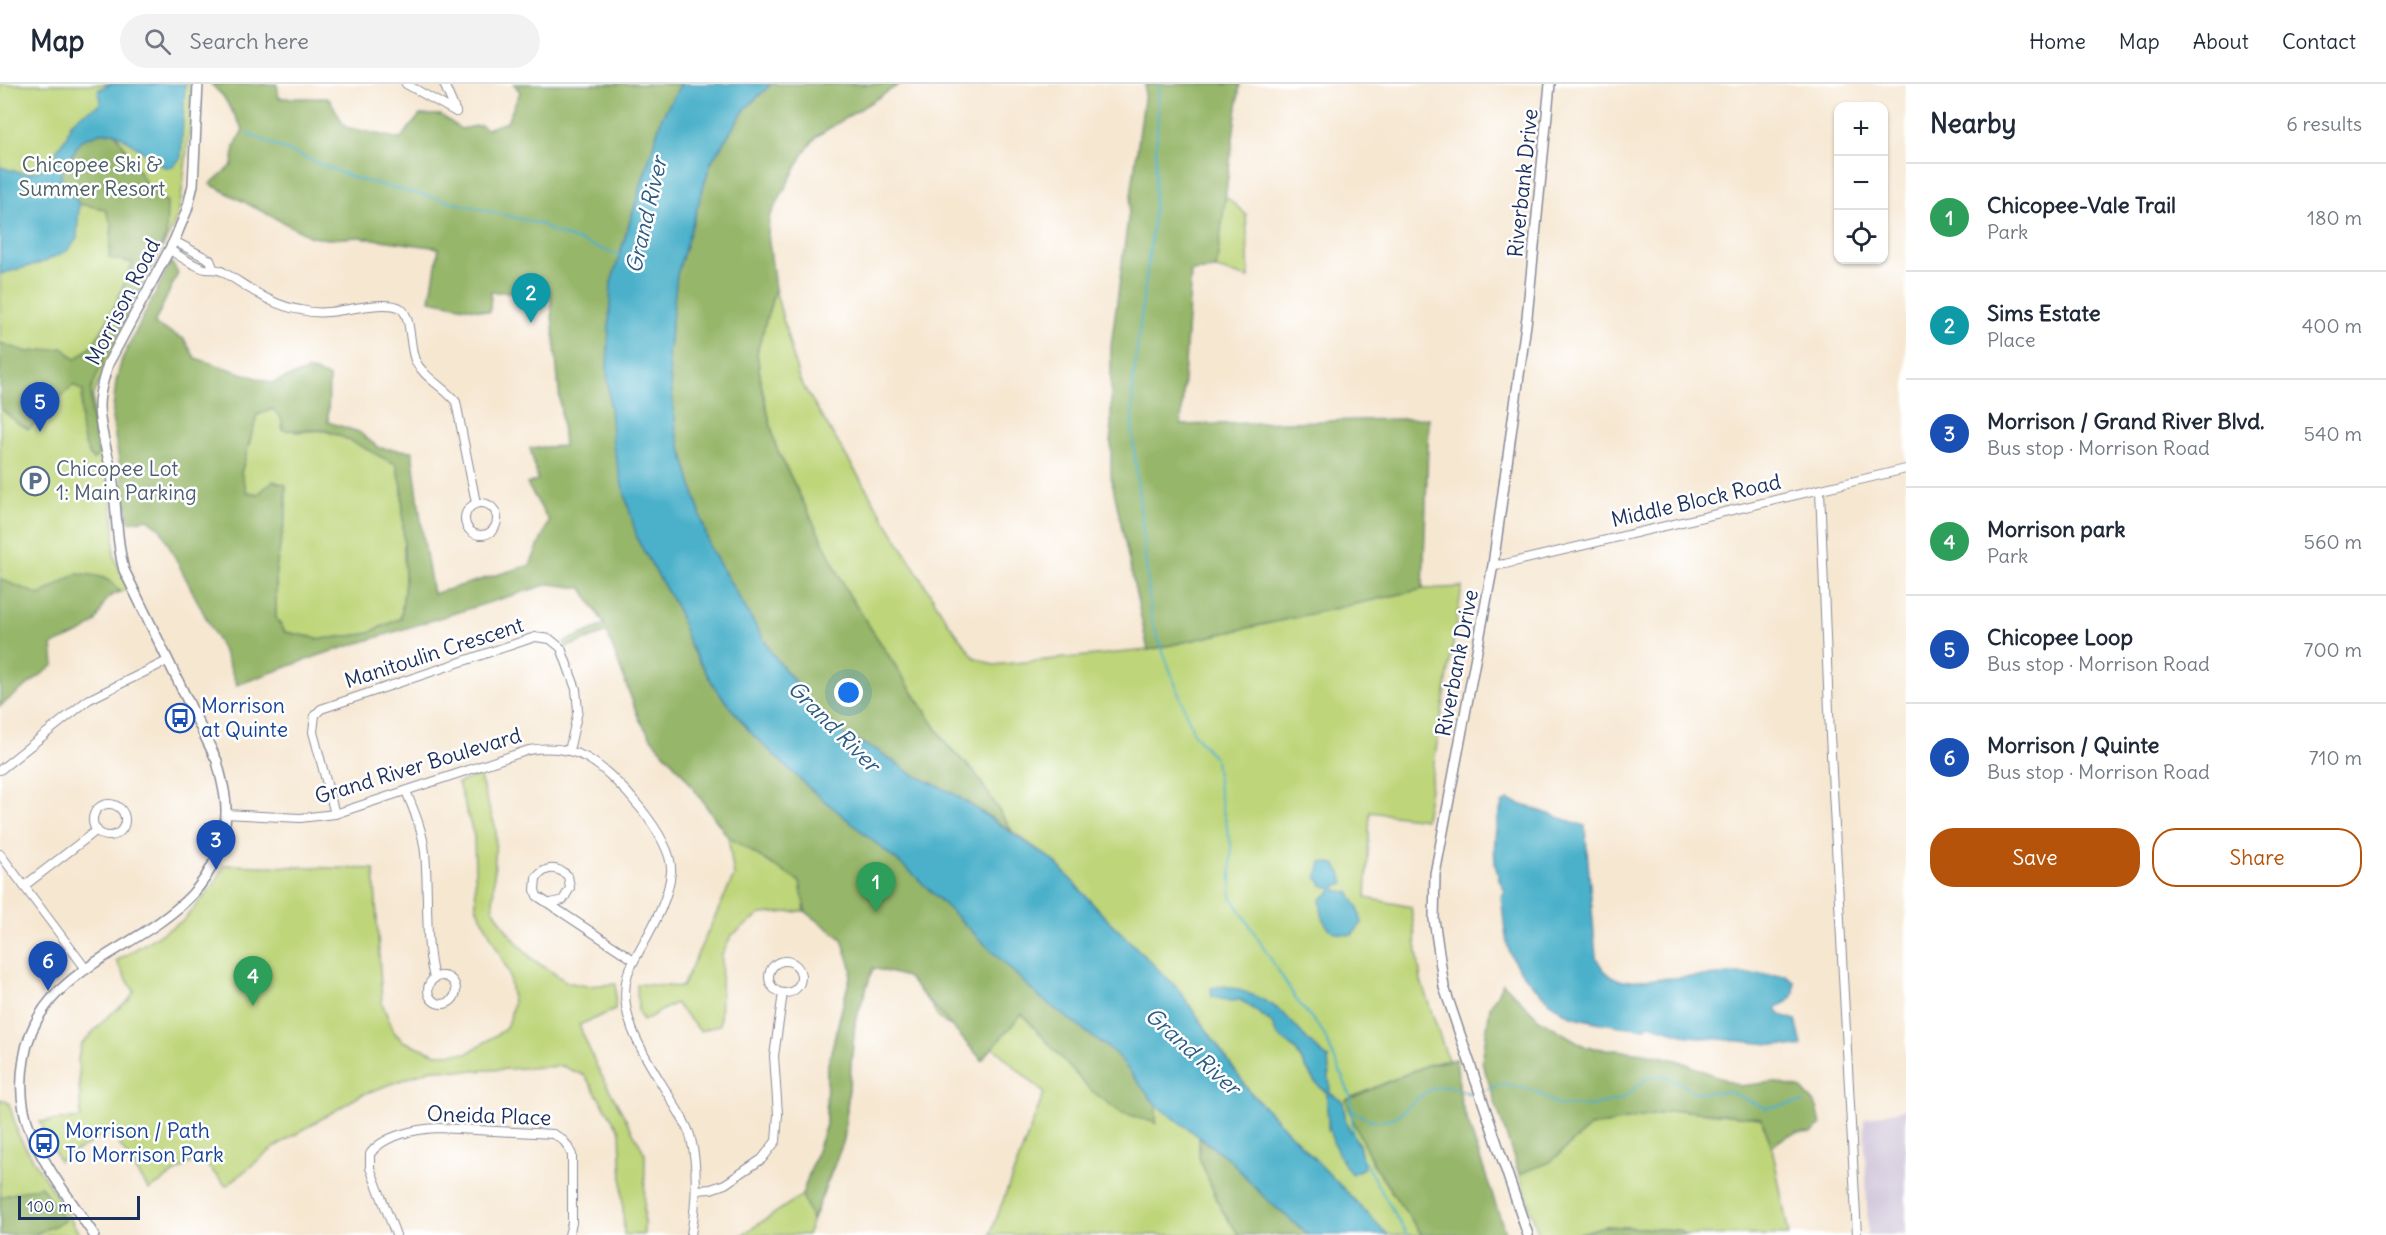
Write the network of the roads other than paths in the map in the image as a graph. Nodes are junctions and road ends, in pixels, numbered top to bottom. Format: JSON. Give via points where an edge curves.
{"nodes":[{"id":1,"x":198,"y":84,"type":"edge"},
{"id":2,"x":406,"y":84,"type":"edge"},
{"id":3,"x":444,"y":84,"type":"edge"},
{"id":4,"x":1550,"y":84,"type":"edge"},
{"id":5,"x":172,"y":246,"type":"junction"},
{"id":6,"x":1906,"y":469,"type":"edge"},
{"id":7,"x":1820,"y":490,"type":"junction"},
{"id":8,"x":476,"y":503,"type":"junction"},
{"id":9,"x":1493,"y":565,"type":"junction"},
{"id":10,"x":167,"y":661,"type":"junction"},
{"id":11,"x":569,"y":751,"type":"junction"},
{"id":12,"x":0,"y":770,"type":"edge"},
{"id":13,"x":406,"y":791,"type":"junction"},
{"id":14,"x":226,"y":814,"type":"junction"},
{"id":15,"x":335,"y":814,"type":"junction"},
{"id":16,"x":97,"y":830,"type":"junction"},
{"id":17,"x":0,"y":854,"type":"edge"},
{"id":18,"x":24,"y":886,"type":"junction"},
{"id":19,"x":551,"y":903,"type":"junction"},
{"id":20,"x":634,"y":960,"type":"junction"},
{"id":21,"x":86,"y":969,"type":"junction"},
{"id":22,"x":434,"y":978,"type":"dead end"},
{"id":23,"x":783,"y":993,"type":"junction"},
{"id":24,"x":696,"y":1190,"type":"junction"},
{"id":25,"x":94,"y":1235,"type":"edge"},
{"id":26,"x":396,"y":1235,"type":"edge"},
{"id":27,"x":569,"y":1235,"type":"edge"},
{"id":28,"x":691,"y":1235,"type":"edge"},
{"id":29,"x":1528,"y":1235,"type":"edge"},
{"id":30,"x":1857,"y":1235,"type":"edge"}],
"edges":[{"from":1,"to":5,"type":"street","name":"Morrison Road","via":[[193,185]]},
{"from":2,"to":3,"type":"street","via":[[456,112]]},
{"from":4,"to":9,"type":"street","name":"Riverbank Drive","via":[[1527,317]]},
{"from":5,"to":8,"type":"street","via":[[210,260],[213,268],[279,304],[300,310],[326,312],[392,305],[402,309],[408,318],[416,360],[432,382],[445,388],[456,402]]},
{"from":5,"to":10,"type":"street","name":"Morrison Road","via":[[108,364],[99,405],[113,479],[119,553]]},
{"from":6,"to":7,"type":"street","name":"Middle Block Road"},
{"from":7,"to":9,"type":"street","name":"Middle Block Road"},
{"from":7,"to":30,"type":"street"},
{"from":8,"to":8,"type":"street","via":[[467,511],[466,523],[477,534],[488,533],[497,516],[489,505]]},
{"from":9,"to":29,"type":"street","name":"Riverbank Drive","via":[[1435,874],[1434,919],[1444,987]]},
{"from":10,"to":12,"type":"street","via":[[88,700]]},
{"from":10,"to":14,"type":"street","name":"Morrison Road","via":[[217,761]]},
{"from":11,"to":13,"type":"street","name":"Grand River Boulevard","via":[[529,750]]},
{"from":11,"to":15,"type":"street","name":"Manitoulin Crescent","via":[[578,711],[576,689],[561,648],[550,639],[535,637],[321,709],[312,723],[313,732]]},
{"from":11,"to":20,"type":"street","name":"Grand River Boulevard","via":[[602,767],[655,826],[669,853],[668,893]]},
{"from":13,"to":15,"type":"street","name":"Grand River Boulevard"},
{"from":13,"to":22,"type":"street","via":[[422,832],[425,852],[429,957]]},
{"from":14,"to":15,"type":"street","name":"Grand River Boulevard","via":[[300,818]]},
{"from":14,"to":21,"type":"street","name":"Morrison Road","via":[[212,866],[193,895],[170,916]]},
{"from":16,"to":16,"type":"street","via":[[106,836],[118,834],[125,825],[122,809],[111,803],[97,809],[93,821]]},
{"from":16,"to":18,"type":"street"},
{"from":17,"to":18,"type":"street"},
{"from":18,"to":21,"type":"street"},
{"from":19,"to":19,"type":"street","via":[[562,900],[570,888],[568,876],[555,868],[541,871],[534,884],[537,896]]},
{"from":19,"to":20,"type":"street"},
{"from":20,"to":24,"type":"street","name":"Grand River Boulevard","via":[[625,985],[627,1015],[691,1139]]},
{"from":21,"to":25,"type":"street","name":"Morrison Road","via":[[51,998],[34,1023],[24,1055],[22,1089],[25,1115],[34,1140]]},
{"from":23,"to":23,"type":"street","via":[[795,989],[801,980],[799,970],[789,961],[774,965],[769,975],[771,984]]},
{"from":23,"to":24,"type":"street","via":[[774,1056],[776,1141],[762,1159],[725,1184]]},
{"from":24,"to":28,"type":"street","name":"Grand River Boulevard"},
{"from":26,"to":27,"type":"street","name":"Oneida Place","via":[[370,1168],[370,1154],[391,1139],[438,1128],[553,1134],[562,1138],[572,1155]]}]}
